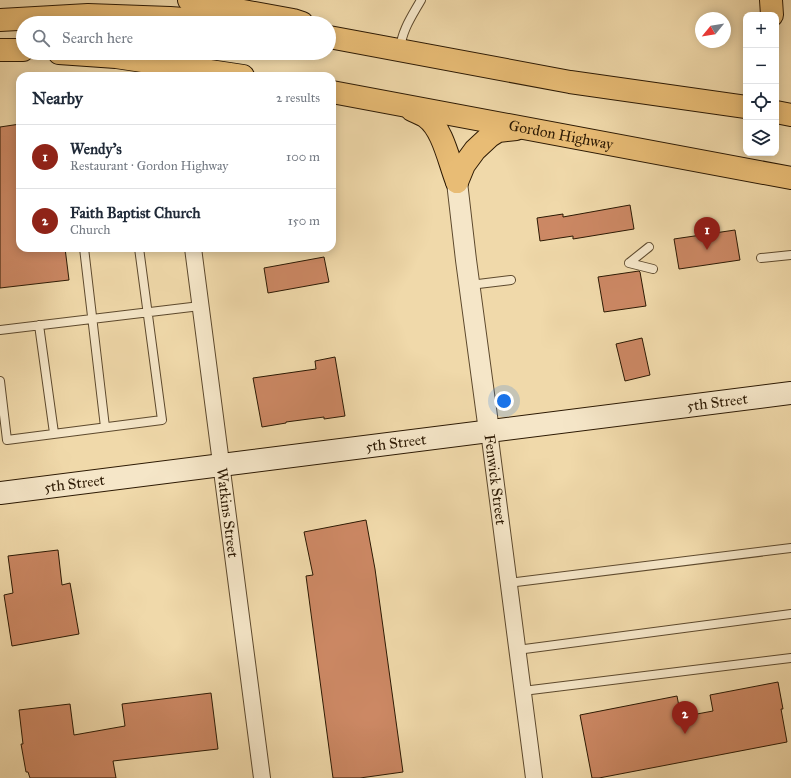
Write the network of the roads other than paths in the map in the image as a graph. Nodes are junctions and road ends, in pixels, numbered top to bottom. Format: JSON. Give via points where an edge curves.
{"nodes":[{"id":1,"x":123,"y":0,"type":"edge"},
{"id":2,"x":189,"y":0,"type":"edge"},
{"id":3,"x":421,"y":0,"type":"edge"},
{"id":4,"x":771,"y":0,"type":"edge"},
{"id":5,"x":772,"y":12,"type":"edge"},
{"id":6,"x":88,"y":15,"type":"junction"},
{"id":7,"x":70,"y":16,"type":"edge"},
{"id":8,"x":115,"y":16,"type":"edge"},
{"id":9,"x":271,"y":16,"type":"edge"},
{"id":10,"x":16,"y":19,"type":"edge"},
{"id":11,"x":0,"y":20,"type":"edge"},
{"id":12,"x":336,"y":34,"type":"edge"},
{"id":13,"x":336,"y":38,"type":"edge"},
{"id":14,"x":356,"y":41,"type":"junction"},
{"id":15,"x":0,"y":50,"type":"edge"},
{"id":16,"x":16,"y":50,"type":"edge"},
{"id":17,"x":400,"y":50,"type":"junction"},
{"id":18,"x":124,"y":60,"type":"edge"},
{"id":19,"x":136,"y":60,"type":"edge"},
{"id":20,"x":148,"y":72,"type":"edge"},
{"id":21,"x":214,"y":72,"type":"edge"},
{"id":22,"x":336,"y":93,"type":"edge"},
{"id":23,"x":743,"y":97,"type":"edge"},
{"id":24,"x":721,"y":103,"type":"junction"},
{"id":25,"x":401,"y":105,"type":"junction"},
{"id":26,"x":743,"y":107,"type":"edge"},
{"id":27,"x":779,"y":113,"type":"edge"},
{"id":28,"x":791,"y":115,"type":"edge"},
{"id":29,"x":527,"y":128,"type":"junction"},
{"id":30,"x":791,"y":178,"type":"edge"},
{"id":31,"x":457,"y":182,"type":"junction"},
{"id":32,"x":649,"y":247,"type":"dead end"},
{"id":33,"x":85,"y":252,"type":"edge"},
{"id":34,"x":140,"y":252,"type":"edge"},
{"id":35,"x":193,"y":252,"type":"edge"},
{"id":36,"x":791,"y":255,"type":"edge"},
{"id":37,"x":761,"y":258,"type":"dead end"},
{"id":38,"x":653,"y":268,"type":"dead end"},
{"id":39,"x":511,"y":280,"type":"dead end"},
{"id":40,"x":469,"y":285,"type":"junction"},
{"id":41,"x":200,"y":306,"type":"junction"},
{"id":42,"x":148,"y":312,"type":"junction"},
{"id":43,"x":93,"y":319,"type":"junction"},
{"id":44,"x":39,"y":325,"type":"junction"},
{"id":45,"x":0,"y":330,"type":"edge"},
{"id":46,"x":0,"y":380,"type":"edge"},
{"id":47,"x":791,"y":393,"type":"edge"},
{"id":48,"x":106,"y":427,"type":"junction"},
{"id":49,"x":489,"y":431,"type":"junction"},
{"id":50,"x":54,"y":433,"type":"junction"},
{"id":51,"x":221,"y":465,"type":"junction"},
{"id":52,"x":0,"y":493,"type":"edge"},
{"id":53,"x":791,"y":548,"type":"edge"},
{"id":54,"x":508,"y":583,"type":"junction"},
{"id":55,"x":791,"y":614,"type":"edge"},
{"id":56,"x":517,"y":650,"type":"junction"},
{"id":57,"x":791,"y":658,"type":"edge"},
{"id":58,"x":523,"y":691,"type":"junction"},
{"id":59,"x":262,"y":778,"type":"edge"},
{"id":60,"x":534,"y":778,"type":"edge"}],
"edges":[{"from":1,"to":6,"type":"highway"},
{"from":2,"to":9,"type":"highway"},
{"from":3,"to":17,"type":"lane","via":[[403,33]]},
{"from":4,"to":5,"type":"highway"},
{"from":6,"to":7,"type":"highway"},
{"from":6,"to":8,"type":"highway"},
{"from":10,"to":11,"type":"highway"},
{"from":12,"to":14,"type":"highway"},
{"from":13,"to":14,"type":"highway"},
{"from":14,"to":17,"type":"highway"},
{"from":15,"to":16,"type":"highway"},
{"from":17,"to":24,"type":"highway","via":[[570,82]]},
{"from":18,"to":20,"type":"highway","via":[[145,68]]},
{"from":19,"to":21,"type":"highway"},
{"from":22,"to":25,"type":"highway","name":"Gordon Highway"},
{"from":23,"to":24,"type":"highway"},
{"from":24,"to":26,"type":"highway"},
{"from":25,"to":29,"type":"highway","name":"Gordon Highway"},
{"from":25,"to":31,"type":"highway","via":[[426,117],[434,125],[440,134]]},
{"from":27,"to":28,"type":"highway"},
{"from":29,"to":30,"type":"highway","name":"Gordon Highway"},
{"from":29,"to":31,"type":"highway","via":[[498,131],[490,136],[464,165]]},
{"from":31,"to":40,"type":"street","name":"Fenwick Street"},
{"from":32,"to":38,"type":"lane","via":[[629,263]]},
{"from":33,"to":43,"type":"lane"},
{"from":34,"to":42,"type":"lane"},
{"from":35,"to":41,"type":"street","name":"Watkins Street"},
{"from":36,"to":37,"type":"lane"},
{"from":39,"to":40,"type":"lane"},
{"from":40,"to":49,"type":"street","name":"Fenwick Street"},
{"from":41,"to":42,"type":"lane"},
{"from":41,"to":51,"type":"street","name":"Watkins Street"},
{"from":42,"to":43,"type":"lane"},
{"from":42,"to":48,"type":"lane","via":[[162,420]]},
{"from":43,"to":44,"type":"lane"},
{"from":43,"to":48,"type":"lane"},
{"from":44,"to":45,"type":"lane"},
{"from":44,"to":50,"type":"lane"},
{"from":46,"to":50,"type":"lane","via":[[7,440]]},
{"from":47,"to":49,"type":"main road","name":"5th Street"},
{"from":48,"to":50,"type":"lane"},
{"from":49,"to":51,"type":"main road","name":"5th Street"},
{"from":49,"to":54,"type":"street","name":"Fenwick Street"},
{"from":51,"to":52,"type":"main road","name":"5th Street"},
{"from":51,"to":59,"type":"street","name":"Watkins Street"},
{"from":53,"to":54,"type":"lane"},
{"from":54,"to":56,"type":"street","name":"Fenwick Street"},
{"from":55,"to":56,"type":"lane"},
{"from":56,"to":58,"type":"street","name":"Fenwick Street"},
{"from":57,"to":58,"type":"lane"},
{"from":58,"to":60,"type":"street","name":"Fenwick Street"}]}
